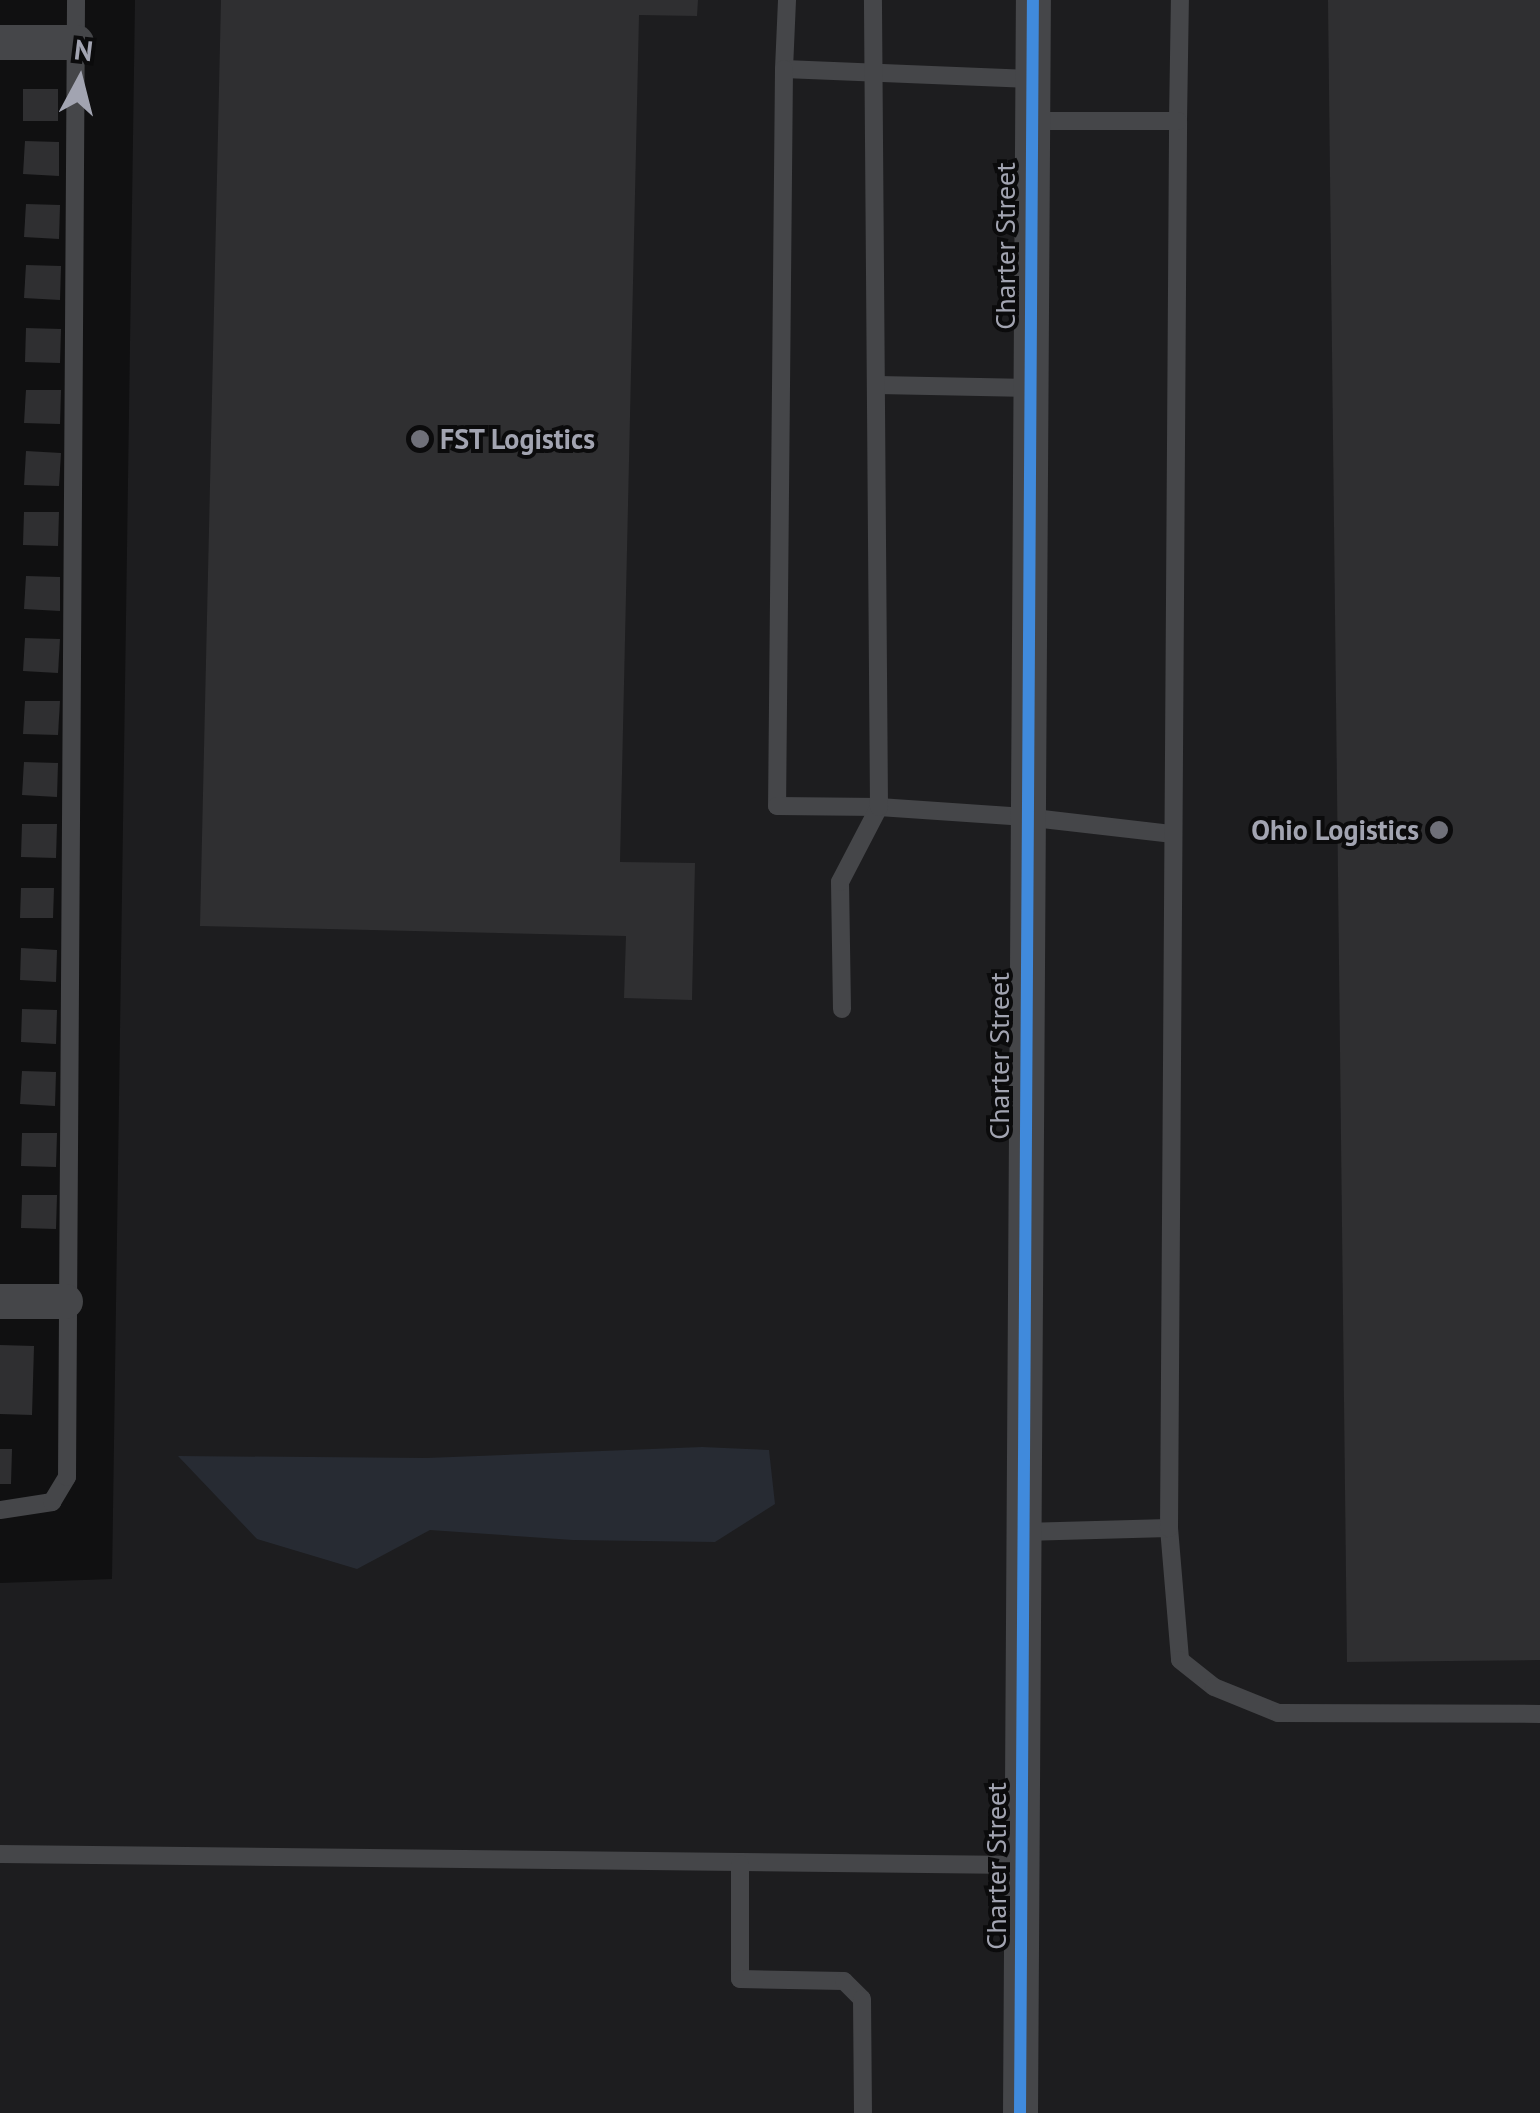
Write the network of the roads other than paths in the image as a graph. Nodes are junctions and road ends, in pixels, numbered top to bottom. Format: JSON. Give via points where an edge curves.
{"nodes":[{"id":1,"x":76,"y":0,"type":"edge"},
{"id":2,"x":787,"y":0,"type":"edge"},
{"id":3,"x":873,"y":0,"type":"edge"},
{"id":4,"x":1032,"y":0,"type":"edge"},
{"id":5,"x":1180,"y":0,"type":"edge"},
{"id":6,"x":0,"y":42,"type":"edge"},
{"id":7,"x":76,"y":42,"type":"junction"},
{"id":8,"x":784,"y":69,"type":"junction"},
{"id":9,"x":872,"y":71,"type":"junction"},
{"id":10,"x":1032,"y":79,"type":"junction"},
{"id":11,"x":1178,"y":120,"type":"junction"},
{"id":12,"x":1031,"y":121,"type":"junction"},
{"id":13,"x":878,"y":385,"type":"junction"},
{"id":14,"x":1029,"y":388,"type":"junction"},
{"id":15,"x":879,"y":807,"type":"junction"},
{"id":16,"x":1025,"y":817,"type":"junction"},
{"id":17,"x":1171,"y":834,"type":"junction"},
{"id":18,"x":842,"y":1010,"type":"dead end"},
{"id":19,"x":0,"y":1301,"type":"edge"},
{"id":20,"x":65,"y":1301,"type":"junction"},
{"id":21,"x":0,"y":1510,"type":"edge"},
{"id":22,"x":1169,"y":1528,"type":"junction"},
{"id":23,"x":1023,"y":1532,"type":"junction"},
{"id":24,"x":1540,"y":1714,"type":"edge"},
{"id":25,"x":0,"y":1854,"type":"edge"},
{"id":26,"x":740,"y":1864,"type":"junction"},
{"id":27,"x":1021,"y":1866,"type":"junction"},
{"id":28,"x":862,"y":2113,"type":"edge"},
{"id":29,"x":1020,"y":2113,"type":"edge"}],
"edges":[{"from":1,"to":7,"type":"lane"},
{"from":2,"to":8,"type":"lane"},
{"from":3,"to":9,"type":"lane"},
{"from":4,"to":10,"type":"street","name":"Charter Street"},
{"from":5,"to":11,"type":"lane"},
{"from":6,"to":7,"type":"street"},
{"from":7,"to":20,"type":"lane"},
{"from":8,"to":9,"type":"lane"},
{"from":8,"to":15,"type":"lane","via":[[777,806]]},
{"from":9,"to":10,"type":"lane"},
{"from":9,"to":13,"type":"lane"},
{"from":10,"to":12,"type":"street","name":"Charter Street"},
{"from":11,"to":12,"type":"lane"},
{"from":11,"to":17,"type":"lane"},
{"from":12,"to":14,"type":"street","name":"Charter Street"},
{"from":13,"to":14,"type":"lane"},
{"from":13,"to":15,"type":"lane"},
{"from":14,"to":16,"type":"street","name":"Charter Street"},
{"from":15,"to":16,"type":"lane"},
{"from":15,"to":18,"type":"lane","via":[[840,882]]},
{"from":16,"to":17,"type":"lane"},
{"from":16,"to":23,"type":"street","name":"Charter Street"},
{"from":17,"to":22,"type":"lane"},
{"from":19,"to":20,"type":"street"},
{"from":20,"to":21,"type":"lane","via":[[67,1478],[52,1502]]},
{"from":22,"to":23,"type":"lane"},
{"from":22,"to":24,"type":"lane","via":[[1180,1660],[1214,1687],[1278,1713]]},
{"from":23,"to":27,"type":"street","name":"Charter Street"},
{"from":25,"to":26,"type":"lane"},
{"from":26,"to":27,"type":"lane"},
{"from":26,"to":28,"type":"lane","via":[[740,1979],[844,1981],[862,1999]]},
{"from":27,"to":29,"type":"street","name":"Charter Street"}]}
